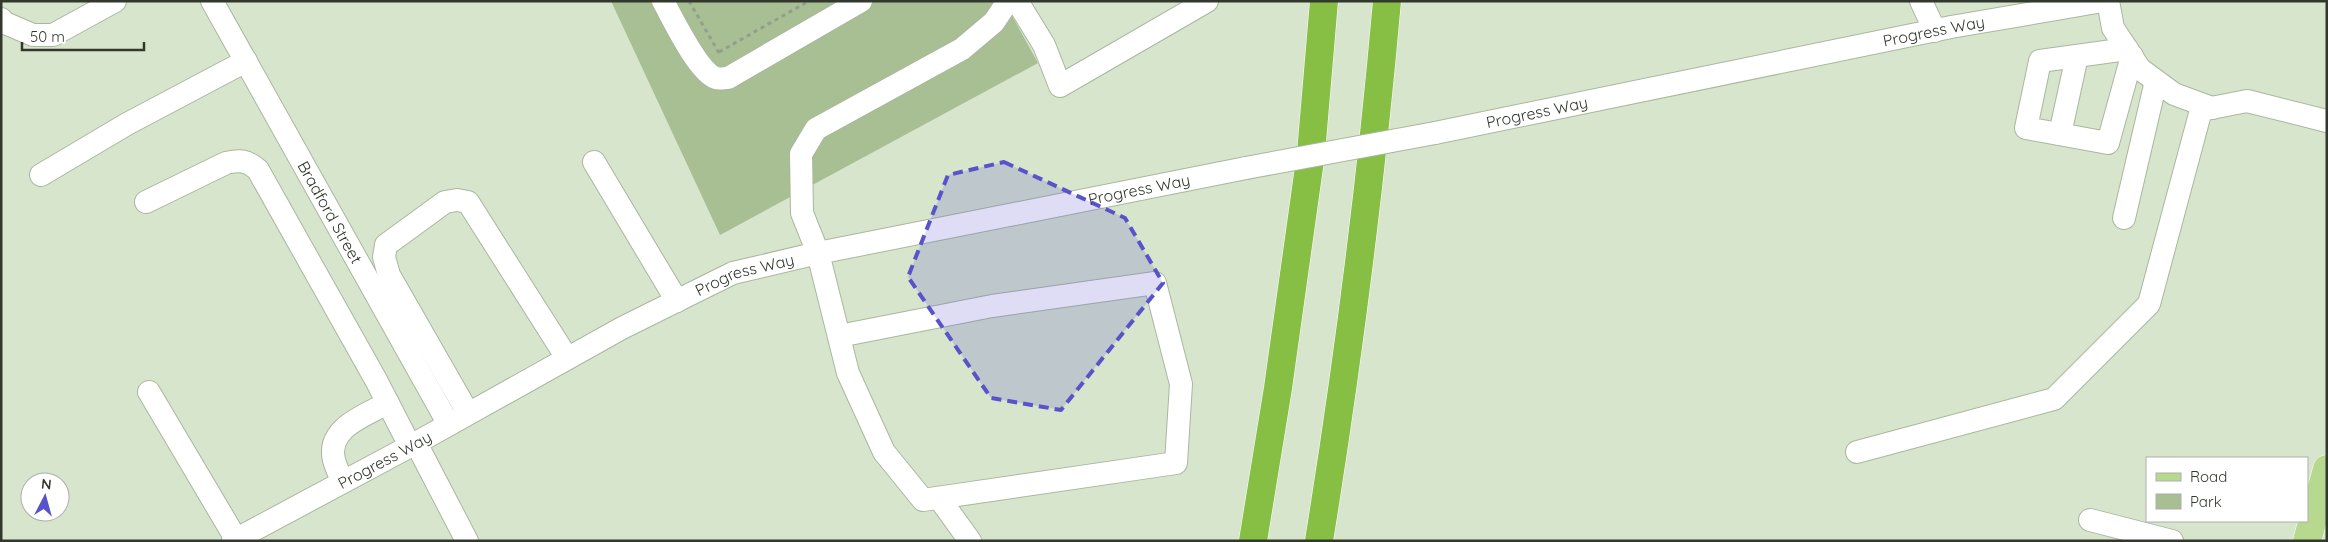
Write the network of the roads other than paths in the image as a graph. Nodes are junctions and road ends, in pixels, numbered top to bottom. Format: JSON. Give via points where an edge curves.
{"nodes":[{"id":1,"x":116,"y":1,"type":"edge"},
{"id":2,"x":212,"y":1,"type":"edge"},
{"id":3,"x":663,"y":1,"type":"edge"},
{"id":4,"x":861,"y":1,"type":"edge"},
{"id":5,"x":1008,"y":1,"type":"edge"},
{"id":6,"x":1017,"y":1,"type":"edge"},
{"id":7,"x":1207,"y":1,"type":"edge"},
{"id":8,"x":1324,"y":1,"type":"edge"},
{"id":9,"x":1387,"y":1,"type":"edge"},
{"id":10,"x":1921,"y":1,"type":"edge"},
{"id":11,"x":2103,"y":1,"type":"edge"},
{"id":12,"x":2108,"y":1,"type":"edge"},
{"id":13,"x":1,"y":19,"type":"edge"},
{"id":14,"x":1935,"y":31,"type":"junction"},
{"id":15,"x":2129,"y":53,"type":"junction"},
{"id":16,"x":2077,"y":56,"type":"junction"},
{"id":17,"x":246,"y":60,"type":"junction"},
{"id":18,"x":2156,"y":81,"type":"junction"},
{"id":19,"x":2212,"y":108,"type":"junction"},
{"id":20,"x":2327,"y":121,"type":"edge"},
{"id":21,"x":2060,"y":134,"type":"junction"},
{"id":22,"x":594,"y":162,"type":"dead end"},
{"id":23,"x":41,"y":175,"type":"dead end"},
{"id":24,"x":146,"y":202,"type":"dead end"},
{"id":25,"x":2124,"y":218,"type":"dead end"},
{"id":26,"x":818,"y":253,"type":"junction"},
{"id":27,"x":677,"y":301,"type":"junction"},
{"id":28,"x":839,"y":336,"type":"junction"},
{"id":29,"x":567,"y":358,"type":"junction"},
{"id":30,"x":150,"y":392,"type":"dead end"},
{"id":31,"x":388,"y":403,"type":"junction"},
{"id":32,"x":468,"y":413,"type":"junction"},
{"id":33,"x":448,"y":424,"type":"junction"},
{"id":34,"x":413,"y":445,"type":"junction"},
{"id":35,"x":1857,"y":452,"type":"dead end"},
{"id":36,"x":1268,"y":453,"type":"junction"},
{"id":37,"x":2327,"y":469,"type":"edge"},
{"id":38,"x":343,"y":482,"type":"junction"},
{"id":39,"x":939,"y":498,"type":"junction"},
{"id":40,"x":2090,"y":520,"type":"dead end"},
{"id":41,"x":234,"y":540,"type":"edge"},
{"id":42,"x":467,"y":541,"type":"edge"},
{"id":43,"x":970,"y":541,"type":"edge"},
{"id":44,"x":1245,"y":541,"type":"edge"},
{"id":45,"x":1253,"y":541,"type":"edge"},
{"id":46,"x":1319,"y":541,"type":"edge"},
{"id":47,"x":2172,"y":541,"type":"edge"},
{"id":48,"x":2308,"y":541,"type":"edge"}],
"edges":[{"from":1,"to":13,"type":"street","via":[[53,35],[33,35]]},
{"from":2,"to":17,"type":"street","name":"Bradford Street"},
{"from":3,"to":4,"type":"street","via":[[706,72],[716,78],[728,78]]},
{"from":5,"to":26,"type":"street","via":[[994,22],[962,49],[816,129],[801,154],[802,213]]},
{"from":6,"to":7,"type":"street","via":[[1044,45],[1060,86]]},
{"from":8,"to":36,"type":"highway","via":[[1311,154]]},
{"from":9,"to":46,"type":"highway","via":[[1374,142],[1340,409]]},
{"from":10,"to":14,"type":"street"},
{"from":11,"to":14,"type":"street","name":"Progress Way"},
{"from":12,"to":15,"type":"street","via":[[2113,28]]},
{"from":14,"to":26,"type":"street","name":"Progress Way","bridge":true,"via":[[1435,133]]},
{"from":15,"to":16,"type":"street"},
{"from":15,"to":18,"type":"street","via":[[2140,69]]},
{"from":15,"to":21,"type":"street","via":[[2108,143]]},
{"from":16,"to":21,"type":"street"},
{"from":16,"to":21,"type":"street","via":[[2040,61],[2026,128]]},
{"from":17,"to":23,"type":"street"},
{"from":17,"to":33,"type":"street","name":"Bradford Street"},
{"from":18,"to":19,"type":"street","via":[[2174,94]]},
{"from":18,"to":25,"type":"street"},
{"from":19,"to":20,"type":"street","via":[[2247,101]]},
{"from":19,"to":35,"type":"street","via":[[2201,110],[2149,304],[2054,399]]},
{"from":22,"to":27,"type":"street"},
{"from":24,"to":31,"type":"street","via":[[226,163],[239,160],[250,163],[258,170]]},
{"from":26,"to":27,"type":"street","name":"Progress Way","via":[[732,273]]},
{"from":26,"to":28,"type":"street"},
{"from":27,"to":29,"type":"street","name":"Progress Way"},
{"from":28,"to":39,"type":"street","via":[[848,373],[884,452],[923,500]]},
{"from":28,"to":39,"type":"street","via":[[992,306],[1155,283],[1181,384],[1176,464]]},
{"from":29,"to":32,"type":"street","name":"Progress Way"},
{"from":29,"to":32,"type":"street","via":[[468,202],[445,202],[386,245],[384,258],[389,274]]},
{"from":30,"to":41,"type":"street"},
{"from":31,"to":34,"type":"street"},
{"from":31,"to":38,"type":"street","via":[[347,425],[339,434],[334,446],[334,459]]},
{"from":32,"to":33,"type":"street","name":"Progress Way"},
{"from":33,"to":34,"type":"street","name":"Progress Way"},
{"from":34,"to":38,"type":"street","name":"Progress Way"},
{"from":34,"to":42,"type":"street"},
{"from":36,"to":44,"type":"highway"},
{"from":36,"to":45,"type":"highway"},
{"from":37,"to":48,"type":"main road"},
{"from":38,"to":41,"type":"street","name":"Progress Way"},
{"from":39,"to":43,"type":"street"},
{"from":40,"to":47,"type":"street"}]}
